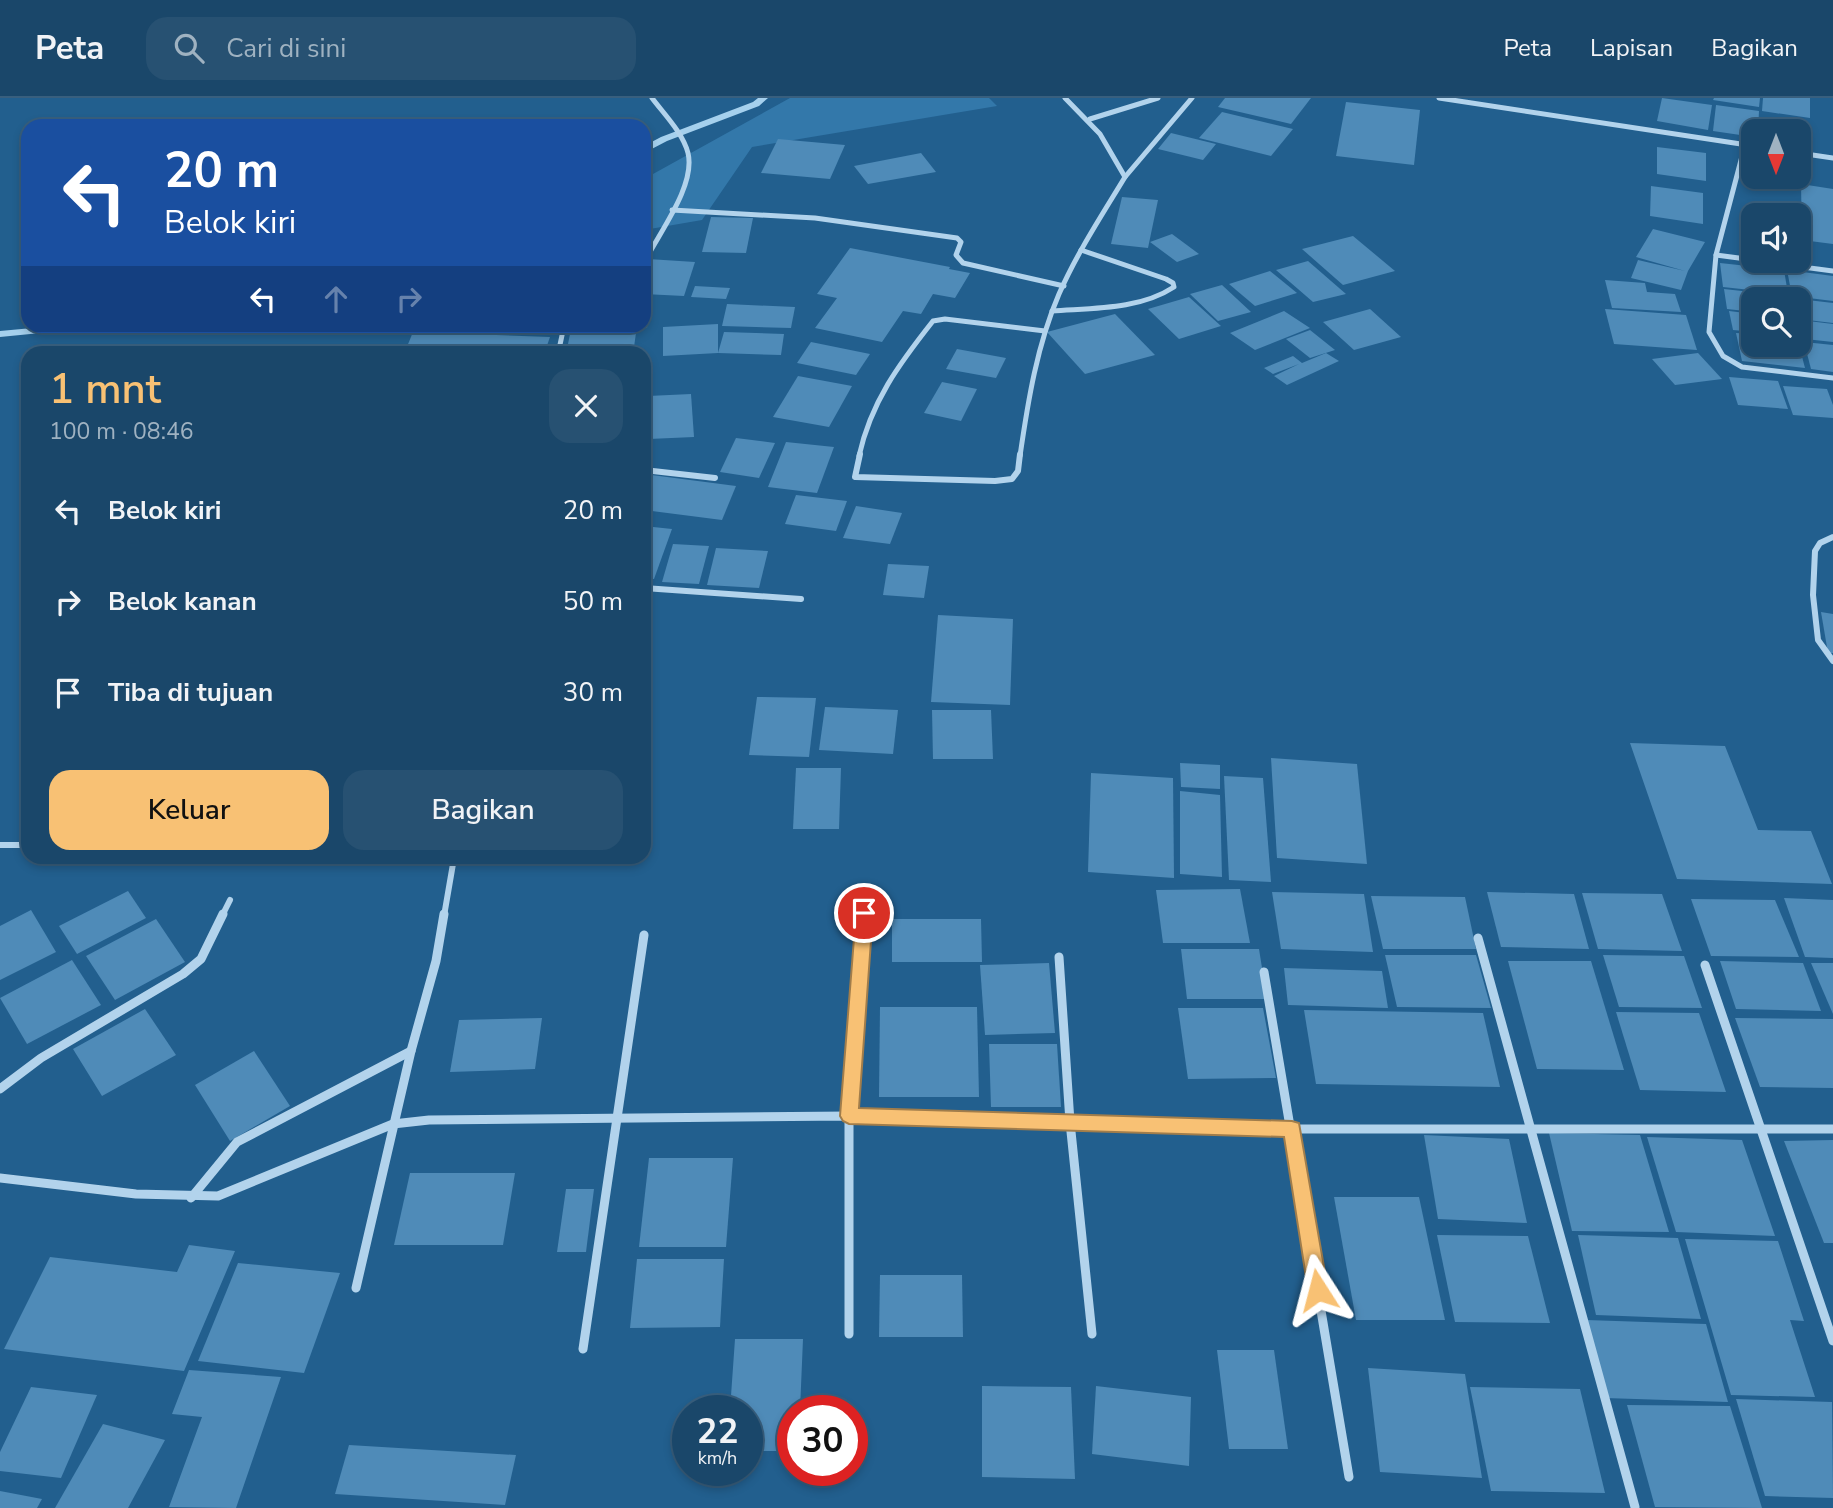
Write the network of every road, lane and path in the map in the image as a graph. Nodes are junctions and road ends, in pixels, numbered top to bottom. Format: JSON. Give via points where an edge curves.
{"nodes":[{"id":1,"x":652,"y":98,"type":"edge"},
{"id":2,"x":1065,"y":98,"type":"edge"},
{"id":3,"x":1158,"y":98,"type":"edge"},
{"id":4,"x":1192,"y":98,"type":"edge"},
{"id":5,"x":1439,"y":98,"type":"edge"},
{"id":6,"x":1090,"y":119,"type":"junction"},
{"id":7,"x":1741,"y":144,"type":"edge"},
{"id":8,"x":1811,"y":155,"type":"edge"},
{"id":9,"x":1833,"y":158,"type":"edge"},
{"id":10,"x":1741,"y":160,"type":"edge"},
{"id":11,"x":1125,"y":177,"type":"junction"},
{"id":12,"x":672,"y":209,"type":"junction"},
{"id":13,"x":651,"y":246,"type":"edge"},
{"id":14,"x":1081,"y":250,"type":"junction"},
{"id":15,"x":1716,"y":255,"type":"junction"},
{"id":16,"x":1741,"y":258,"type":"edge"},
{"id":17,"x":1811,"y":268,"type":"edge"},
{"id":18,"x":1833,"y":271,"type":"edge"},
{"id":19,"x":1064,"y":286,"type":"junction"},
{"id":20,"x":1052,"y":311,"type":"junction"},
{"id":21,"x":1045,"y":331,"type":"junction"},
{"id":22,"x":1833,"y":378,"type":"edge"},
{"id":23,"x":651,"y":471,"type":"edge"},
{"id":24,"x":715,"y":478,"type":"dead end"},
{"id":25,"x":1833,"y":537,"type":"edge"},
{"id":26,"x":651,"y":588,"type":"edge"},
{"id":27,"x":801,"y":599,"type":"dead end"},
{"id":28,"x":1833,"y":661,"type":"edge"},
{"id":29,"x":0,"y":845,"type":"edge"},
{"id":30,"x":21,"y":845,"type":"edge"},
{"id":31,"x":453,"y":864,"type":"edge"},
{"id":32,"x":230,"y":900,"type":"dead end"},
{"id":33,"x":864,"y":913,"type":"dead end"},
{"id":34,"x":644,"y":935,"type":"dead end"},
{"id":35,"x":1478,"y":938,"type":"dead end"},
{"id":36,"x":1059,"y":957,"type":"dead end"},
{"id":37,"x":1705,"y":965,"type":"dead end"},
{"id":38,"x":1264,"y":972,"type":"dead end"},
{"id":39,"x":411,"y":1051,"type":"junction"},
{"id":40,"x":0,"y":1089,"type":"edge"},
{"id":41,"x":849,"y":1116,"type":"junction"},
{"id":42,"x":618,"y":1118,"type":"junction"},
{"id":43,"x":1070,"y":1122,"type":"junction"},
{"id":44,"x":393,"y":1124,"type":"junction"},
{"id":45,"x":1292,"y":1129,"type":"junction"},
{"id":46,"x":1759,"y":1129,"type":"junction"},
{"id":47,"x":1833,"y":1129,"type":"edge"},
{"id":48,"x":1530,"y":1130,"type":"junction"},
{"id":49,"x":0,"y":1178,"type":"edge"},
{"id":50,"x":191,"y":1198,"type":"junction"},
{"id":51,"x":356,"y":1288,"type":"dead end"},
{"id":52,"x":849,"y":1334,"type":"dead end"},
{"id":53,"x":1092,"y":1334,"type":"dead end"},
{"id":54,"x":1833,"y":1341,"type":"edge"},
{"id":55,"x":583,"y":1349,"type":"dead end"},
{"id":56,"x":1349,"y":1477,"type":"dead end"},
{"id":57,"x":1635,"y":1507,"type":"edge"}],
"edges":[{"from":1,"to":12,"type":"street","via":[[688,151],[687,180]]},
{"from":2,"to":6,"type":"street"},
{"from":3,"to":6,"type":"street"},
{"from":4,"to":11,"type":"street"},
{"from":5,"to":7,"type":"street"},
{"from":6,"to":11,"type":"street"},
{"from":8,"to":9,"type":"street"},
{"from":10,"to":15,"type":"street"},
{"from":11,"to":14,"type":"street"},
{"from":12,"to":13,"type":"street"},
{"from":12,"to":19,"type":"street","via":[[782,214],[957,238],[961,242],[956,256],[963,263]]},
{"from":14,"to":19,"type":"street"},
{"from":14,"to":20,"type":"street","via":[[1167,279],[1174,287],[1122,304]]},
{"from":15,"to":16,"type":"street"},
{"from":15,"to":22,"type":"street","via":[[1709,332],[1723,356],[1742,367]]},
{"from":17,"to":18,"type":"street"},
{"from":19,"to":20,"type":"street"},
{"from":20,"to":21,"type":"street"},
{"from":21,"to":21,"type":"street","via":[[1028,395],[1018,471],[1012,479],[855,477],[874,406],[933,321]]},
{"from":23,"to":24,"type":"street"},
{"from":25,"to":28,"type":"street","via":[[1815,551],[1815,635],[1822,653]]},
{"from":26,"to":27,"type":"street"},
{"from":29,"to":30,"type":"street"},
{"from":31,"to":39,"type":"street","via":[[436,961]]},
{"from":32,"to":40,"type":"street","via":[[201,959],[183,974],[41,1058]]},
{"from":33,"to":41,"type":"street"},
{"from":34,"to":42,"type":"street"},
{"from":35,"to":48,"type":"street"},
{"from":36,"to":43,"type":"street"},
{"from":37,"to":46,"type":"street"},
{"from":38,"to":45,"type":"street"},
{"from":39,"to":44,"type":"street"},
{"from":39,"to":50,"type":"street","via":[[237,1142]]},
{"from":41,"to":42,"type":"street"},
{"from":41,"to":43,"type":"street"},
{"from":41,"to":52,"type":"street"},
{"from":42,"to":44,"type":"street","via":[[429,1119]]},
{"from":42,"to":55,"type":"street"},
{"from":43,"to":45,"type":"street"},
{"from":43,"to":53,"type":"street"},
{"from":44,"to":50,"type":"street","via":[[240,1189]]},
{"from":44,"to":51,"type":"street"},
{"from":45,"to":48,"type":"street"},
{"from":45,"to":56,"type":"street"},
{"from":46,"to":47,"type":"street"},
{"from":46,"to":48,"type":"street"},
{"from":46,"to":54,"type":"street"},
{"from":48,"to":57,"type":"street"},
{"from":49,"to":50,"type":"street"}]}
